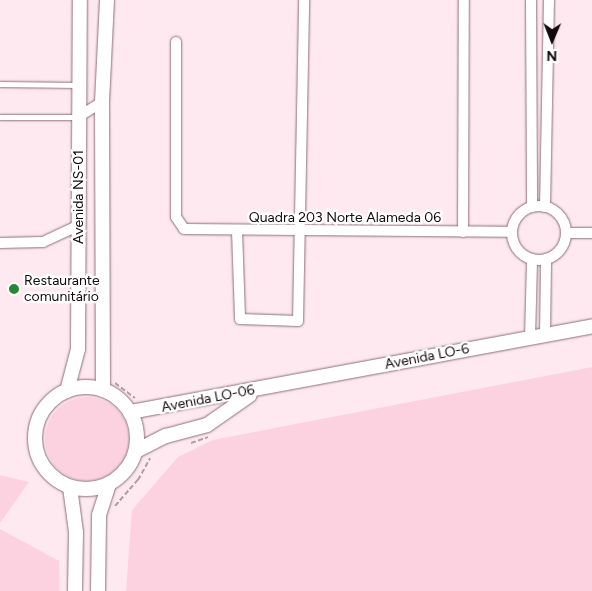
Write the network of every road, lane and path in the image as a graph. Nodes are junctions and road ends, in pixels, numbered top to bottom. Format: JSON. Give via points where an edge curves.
{"nodes":[{"id":1,"x":80,"y":0,"type":"edge"},
{"id":2,"x":107,"y":0,"type":"edge"},
{"id":3,"x":304,"y":0,"type":"edge"},
{"id":4,"x":464,"y":0,"type":"edge"},
{"id":5,"x":531,"y":0,"type":"edge"},
{"id":6,"x":549,"y":0,"type":"edge"},
{"id":7,"x":176,"y":42,"type":"dead end"},
{"id":8,"x":0,"y":84,"type":"edge"},
{"id":9,"x":79,"y":85,"type":"junction"},
{"id":10,"x":102,"y":102,"type":"junction"},
{"id":11,"x":0,"y":117,"type":"edge"},
{"id":12,"x":78,"y":117,"type":"junction"},
{"id":13,"x":532,"y":207,"type":"junction"},
{"id":14,"x":546,"y":207,"type":"junction"},
{"id":15,"x":79,"y":225,"type":"junction"},
{"id":16,"x":237,"y":231,"type":"junction"},
{"id":17,"x":301,"y":231,"type":"junction"},
{"id":18,"x":463,"y":232,"type":"junction"},
{"id":19,"x":512,"y":232,"type":"junction"},
{"id":20,"x":566,"y":233,"type":"junction"},
{"id":21,"x":592,"y":234,"type":"edge"},
{"id":22,"x":0,"y":243,"type":"edge"},
{"id":23,"x":532,"y":259,"type":"junction"},
{"id":24,"x":546,"y":259,"type":"junction"},
{"id":25,"x":592,"y":326,"type":"edge"},
{"id":26,"x":545,"y":335,"type":"junction"},
{"id":27,"x":530,"y":338,"type":"junction"},
{"id":28,"x":112,"y":376,"type":"dead end"},
{"id":29,"x":263,"y":388,"type":"junction"},
{"id":30,"x":103,"y":390,"type":"junction"},
{"id":31,"x":66,"y":391,"type":"junction"},
{"id":32,"x":135,"y":406,"type":"junction"},
{"id":33,"x":207,"y":425,"type":"junction"},
{"id":34,"x":183,"y":444,"type":"dead end"},
{"id":35,"x":136,"y":451,"type":"junction"},
{"id":36,"x":152,"y":454,"type":"dead end"},
{"id":37,"x":109,"y":485,"type":"junction"},
{"id":38,"x":70,"y":487,"type":"junction"},
{"id":39,"x":112,"y":511,"type":"dead end"},
{"id":40,"x":75,"y":591,"type":"edge"},
{"id":41,"x":98,"y":591,"type":"edge"}],
"edges":[{"from":1,"to":9,"type":"street","name":"Avenida NS-01"},
{"from":2,"to":10,"type":"street","name":"Avenida NS-01"},
{"from":3,"to":17,"type":"street"},
{"from":4,"to":18,"type":"street"},
{"from":5,"to":13,"type":"street"},
{"from":6,"to":14,"type":"street"},
{"from":7,"to":16,"type":"street","name":"Quadra 203 Norte Alameda 06","via":[[176,217],[180,226],[192,231]]},
{"from":8,"to":9,"type":"lane"},
{"from":9,"to":12,"type":"street","name":"Avenida NS-01"},
{"from":10,"to":12,"type":"street"},
{"from":10,"to":30,"type":"street","name":"Avenida NS-01"},
{"from":11,"to":12,"type":"lane"},
{"from":12,"to":15,"type":"street","name":"Avenida NS-01"},
{"from":13,"to":14,"type":"street"},
{"from":13,"to":19,"type":"street","via":[[517,217]]},
{"from":14,"to":20,"type":"street","via":[[560,217]]},
{"from":15,"to":22,"type":"street","via":[[43,242]]},
{"from":15,"to":31,"type":"street","name":"Avenida NS-01","via":[[78,349]]},
{"from":16,"to":17,"type":"street","name":"Quadra 203 Norte Alameda 06"},
{"from":16,"to":17,"type":"street","via":[[241,320],[298,320]]},
{"from":17,"to":18,"type":"street","name":"Quadra 203 Norte Alameda 06"},
{"from":18,"to":19,"type":"street","name":"Quadra 203 Norte Alameda 06"},
{"from":19,"to":23,"type":"street","via":[[517,248]]},
{"from":20,"to":21,"type":"street"},
{"from":20,"to":24,"type":"street","via":[[560,250]]},
{"from":23,"to":24,"type":"street"},
{"from":23,"to":27,"type":"street"},
{"from":24,"to":26,"type":"street"},
{"from":25,"to":26,"type":"street","name":"Avenida LO-6"},
{"from":26,"to":27,"type":"street","name":"Avenida LO-6"},
{"from":27,"to":29,"type":"street","name":"Avenida LO-6"},
{"from":28,"to":32,"type":"path"},
{"from":29,"to":32,"type":"street","name":"Avenida LO-06"},
{"from":29,"to":33,"type":"street","name":"Avenida LO-06"},
{"from":30,"to":31,"type":"street"},
{"from":30,"to":32,"type":"street"},
{"from":31,"to":38,"type":"street","via":[[48,404],[35,434],[43,467]]},
{"from":32,"to":35,"type":"street"},
{"from":33,"to":34,"type":"path","via":[[208,440]]},
{"from":33,"to":35,"type":"street","name":"Avenida LO-06","via":[[166,436]]},
{"from":35,"to":37,"type":"street","via":[[129,468]]},
{"from":36,"to":39,"type":"path","via":[[138,480]]},
{"from":37,"to":38,"type":"street"},
{"from":37,"to":41,"type":"street","via":[[100,515]]},
{"from":38,"to":40,"type":"street","via":[[76,532]]}]}
